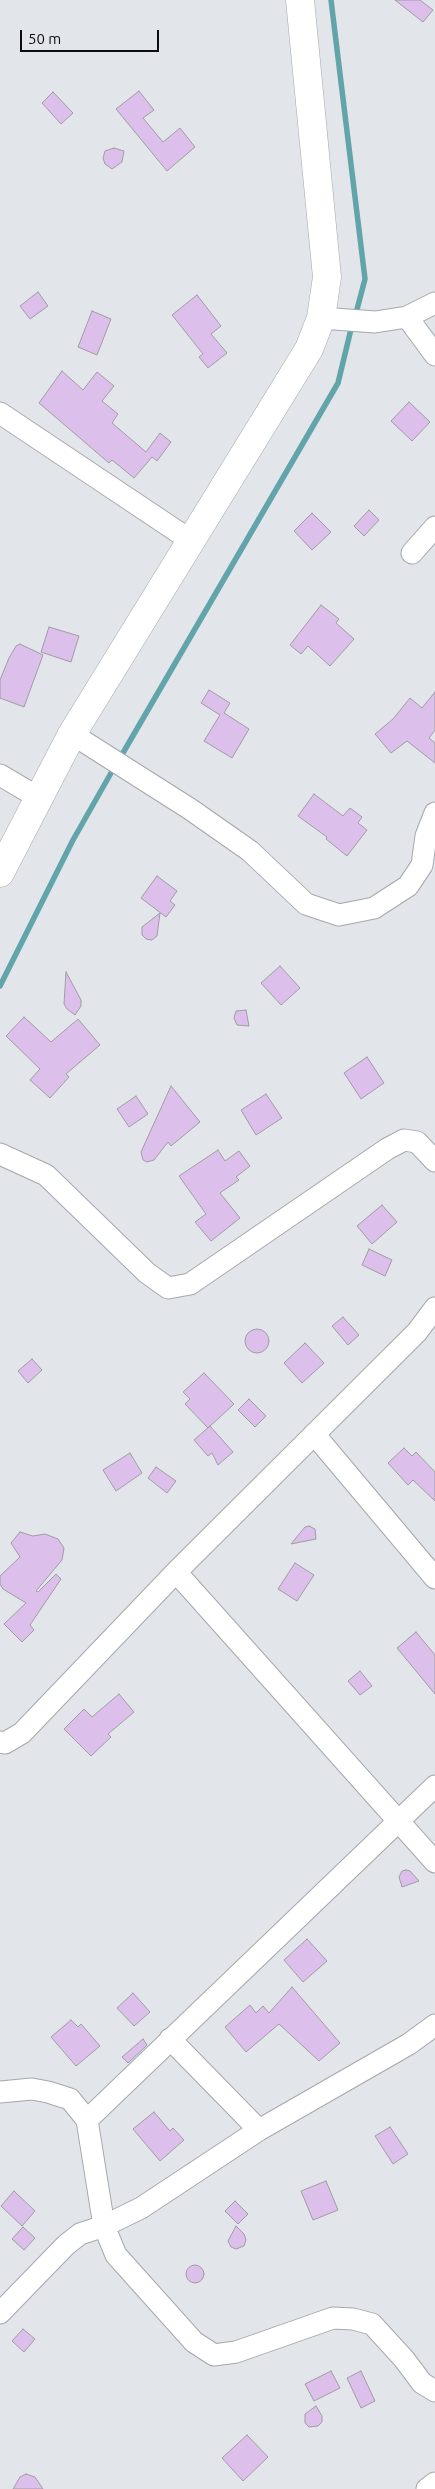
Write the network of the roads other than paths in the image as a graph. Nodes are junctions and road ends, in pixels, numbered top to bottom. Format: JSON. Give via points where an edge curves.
{"nodes":[{"id":1,"x":300,"y":0,"type":"edge"},
{"id":2,"x":435,"y":303,"type":"edge"},
{"id":3,"x":406,"y":317,"type":"junction"},
{"id":4,"x":322,"y":318,"type":"junction"},
{"id":5,"x":435,"y":355,"type":"edge"},
{"id":6,"x":0,"y":413,"type":"edge"},
{"id":7,"x":435,"y":527,"type":"edge"},
{"id":8,"x":190,"y":540,"type":"junction"},
{"id":9,"x":412,"y":553,"type":"dead end"},
{"id":10,"x":72,"y":734,"type":"junction"},
{"id":11,"x":0,"y":775,"type":"edge"},
{"id":12,"x":39,"y":798,"type":"junction"},
{"id":13,"x":435,"y":813,"type":"edge"},
{"id":14,"x":0,"y":873,"type":"edge"},
{"id":15,"x":0,"y":1154,"type":"edge"},
{"id":16,"x":435,"y":1161,"type":"edge"},
{"id":17,"x":435,"y":1308,"type":"edge"},
{"id":18,"x":314,"y":1434,"type":"junction"},
{"id":19,"x":176,"y":1572,"type":"junction"},
{"id":20,"x":435,"y":1578,"type":"edge"},
{"id":21,"x":0,"y":1742,"type":"edge"},
{"id":22,"x":435,"y":1786,"type":"edge"},
{"id":23,"x":399,"y":1820,"type":"junction"},
{"id":24,"x":435,"y":1862,"type":"edge"},
{"id":25,"x":435,"y":2026,"type":"edge"},
{"id":26,"x":170,"y":2039,"type":"junction"},
{"id":27,"x":0,"y":2092,"type":"edge"},
{"id":28,"x":87,"y":2120,"type":"junction"},
{"id":29,"x":259,"y":2130,"type":"junction"},
{"id":30,"x":104,"y":2226,"type":"junction"},
{"id":31,"x":0,"y":2313,"type":"edge"},
{"id":32,"x":435,"y":2391,"type":"edge"},
{"id":33,"x":435,"y":2483,"type":"edge"},
{"id":34,"x":427,"y":2489,"type":"edge"}],
"edges":[{"from":1,"to":4,"type":"street","via":[[327,277]]},
{"from":2,"to":3,"type":"street"},
{"from":3,"to":4,"type":"street","via":[[375,322]]},
{"from":3,"to":5,"type":"street"},
{"from":4,"to":8,"type":"street","via":[[309,349]]},
{"from":6,"to":8,"type":"street"},
{"from":7,"to":9,"type":"street"},
{"from":8,"to":10,"type":"street"},
{"from":10,"to":12,"type":"street"},
{"from":10,"to":13,"type":"street","via":[[250,851],[306,904],[339,915],[374,908],[408,886],[422,865],[426,836]]},
{"from":11,"to":12,"type":"street"},
{"from":12,"to":14,"type":"street"},
{"from":15,"to":16,"type":"street","via":[[46,1175],[147,1273],[168,1288],[190,1284],[404,1140],[417,1142]]},
{"from":17,"to":18,"type":"street","via":[[417,1332]]},
{"from":18,"to":19,"type":"street"},
{"from":18,"to":20,"type":"street"},
{"from":19,"to":21,"type":"street","via":[[22,1733],[5,1743]]},
{"from":19,"to":23,"type":"street"},
{"from":22,"to":23,"type":"street"},
{"from":23,"to":24,"type":"street"},
{"from":23,"to":26,"type":"street"},
{"from":25,"to":29,"type":"street"},
{"from":26,"to":28,"type":"street"},
{"from":26,"to":29,"type":"street"},
{"from":27,"to":28,"type":"street","via":[[32,2089],[70,2099]]},
{"from":28,"to":30,"type":"street"},
{"from":29,"to":30,"type":"street","via":[[141,2208]]},
{"from":30,"to":31,"type":"street","via":[[80,2234],[66,2245]]},
{"from":30,"to":32,"type":"street","via":[[116,2255],[194,2342],[214,2355],[236,2352],[333,2318],[353,2319],[372,2324],[422,2383]]},
{"from":33,"to":34,"type":"street"}]}
